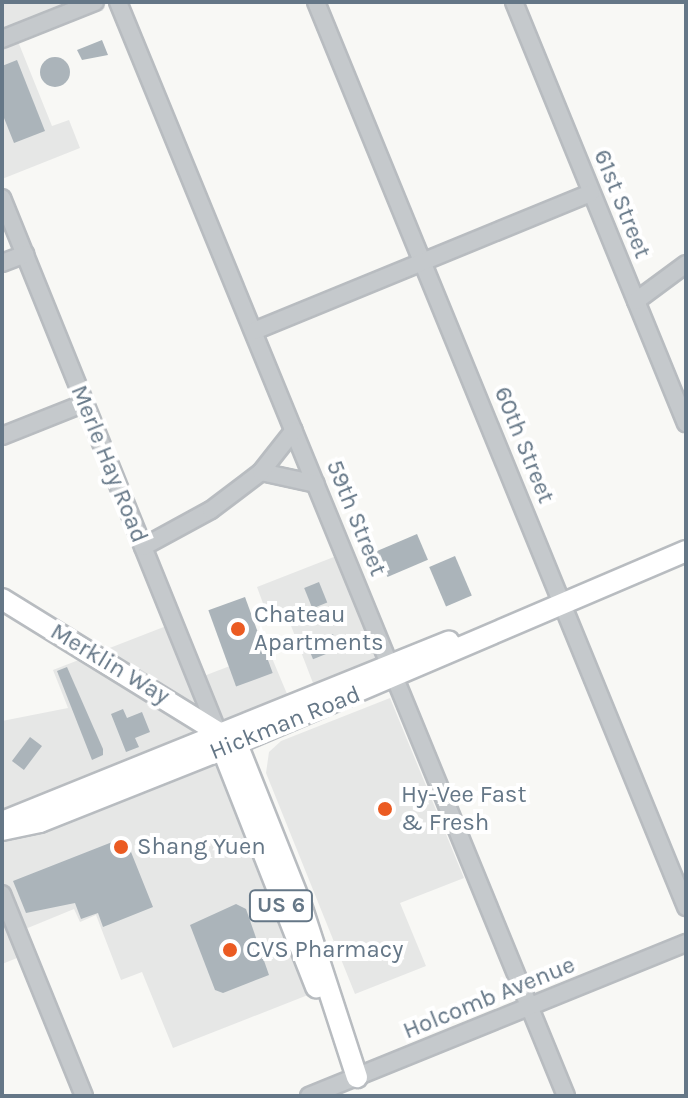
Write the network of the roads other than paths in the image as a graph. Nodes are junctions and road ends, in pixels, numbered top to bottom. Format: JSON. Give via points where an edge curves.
{"nodes":[{"id":1,"x":95,"y":2,"type":"edge"},
{"id":2,"x":118,"y":2,"type":"edge"},
{"id":3,"x":316,"y":2,"type":"edge"},
{"id":4,"x":514,"y":2,"type":"edge"},
{"id":5,"x":2,"y":39,"type":"edge"},
{"id":6,"x":591,"y":193,"type":"junction"},
{"id":7,"x":2,"y":198,"type":"edge"},
{"id":8,"x":25,"y":254,"type":"junction"},
{"id":9,"x":423,"y":262,"type":"junction"},
{"id":10,"x":2,"y":263,"type":"edge"},
{"id":11,"x":686,"y":264,"type":"edge"},
{"id":12,"x":636,"y":301,"type":"junction"},
{"id":13,"x":254,"y":331,"type":"junction"},
{"id":14,"x":85,"y":403,"type":"junction"},
{"id":15,"x":686,"y":423,"type":"edge"},
{"id":16,"x":294,"y":430,"type":"junction"},
{"id":17,"x":2,"y":436,"type":"edge"},
{"id":18,"x":261,"y":472,"type":"junction"},
{"id":19,"x":316,"y":484,"type":"junction"},
{"id":20,"x":143,"y":547,"type":"junction"},
{"id":21,"x":686,"y":551,"type":"edge"},
{"id":22,"x":2,"y":599,"type":"edge"},
{"id":23,"x":563,"y":601,"type":"junction"},
{"id":24,"x":392,"y":670,"type":"junction"},
{"id":25,"x":273,"y":729,"type":"junction"},
{"id":26,"x":217,"y":730,"type":"junction"},
{"id":27,"x":228,"y":748,"type":"junction"},
{"id":28,"x":257,"y":794,"type":"junction"},
{"id":29,"x":2,"y":822,"type":"edge"},
{"id":30,"x":2,"y":830,"type":"edge"},
{"id":31,"x":2,"y":894,"type":"edge"},
{"id":32,"x":686,"y":907,"type":"edge"},
{"id":33,"x":686,"y":943,"type":"edge"},
{"id":34,"x":530,"y":1007,"type":"junction"},
{"id":35,"x":361,"y":1086,"type":"edge"},
{"id":36,"x":84,"y":1096,"type":"edge"},
{"id":37,"x":309,"y":1096,"type":"edge"},
{"id":38,"x":566,"y":1096,"type":"edge"}],
"edges":[{"from":1,"to":5,"type":"street"},
{"from":2,"to":13,"type":"street","name":"59th Street"},
{"from":3,"to":9,"type":"street","name":"60th Street"},
{"from":4,"to":6,"type":"street","name":"61st Street"},
{"from":6,"to":9,"type":"street"},
{"from":6,"to":12,"type":"street","name":"61st Street"},
{"from":7,"to":8,"type":"street","name":"Merle Hay Road"},
{"from":8,"to":10,"type":"street"},
{"from":8,"to":14,"type":"street","name":"Merle Hay Road"},
{"from":9,"to":13,"type":"street"},
{"from":9,"to":23,"type":"street","name":"60th Street"},
{"from":11,"to":12,"type":"street"},
{"from":12,"to":15,"type":"street","name":"61st Street"},
{"from":13,"to":16,"type":"street","name":"59th Street"},
{"from":14,"to":17,"type":"street"},
{"from":14,"to":20,"type":"street","name":"Merle Hay Road"},
{"from":16,"to":18,"type":"street"},
{"from":16,"to":19,"type":"street","name":"59th Street"},
{"from":18,"to":19,"type":"street"},
{"from":18,"to":20,"type":"street","via":[[211,510]]},
{"from":19,"to":24,"type":"street","name":"59th Street"},
{"from":20,"to":26,"type":"street","name":"Merle Hay Road"},
{"from":21,"to":23,"type":"main road","name":"Hickman Road"},
{"from":22,"to":26,"type":"main road","name":"Merklin Way"},
{"from":23,"to":24,"type":"main road","name":"Hickman Road"},
{"from":23,"to":32,"type":"street","name":"60th Street"},
{"from":24,"to":25,"type":"main road","name":"Hickman Road"},
{"from":24,"to":26,"type":"main road","name":"Hickman Road"},
{"from":24,"to":34,"type":"street","name":"59th Street"},
{"from":25,"to":27,"type":"main road","name":"Hickman Road"},
{"from":25,"to":28,"type":"main road","number":"US 6","via":[[252,753]]},
{"from":26,"to":27,"type":"main road","name":"Merle Hay Road","number":"US 6"},
{"from":26,"to":29,"type":"main road","name":"Hickman Road"},
{"from":27,"to":28,"type":"main road","name":"Merle Hay Road"},
{"from":27,"to":30,"type":"main road","name":"Hickman Road","via":[[40,822]]},
{"from":27,"to":35,"type":"main road","name":"Merle Hay Road","number":"US 6"},
{"from":28,"to":35,"type":"main road","name":"Merle Hay Road","number":"US 6","via":[[301,905]]},
{"from":31,"to":36,"type":"street"},
{"from":33,"to":34,"type":"street","name":"Holcomb Avenue"},
{"from":34,"to":35,"type":"street","name":"Holcomb Avenue"},
{"from":34,"to":38,"type":"street","name":"59th Street"},
{"from":35,"to":37,"type":"street","name":"Holcomb Avenue"}]}
